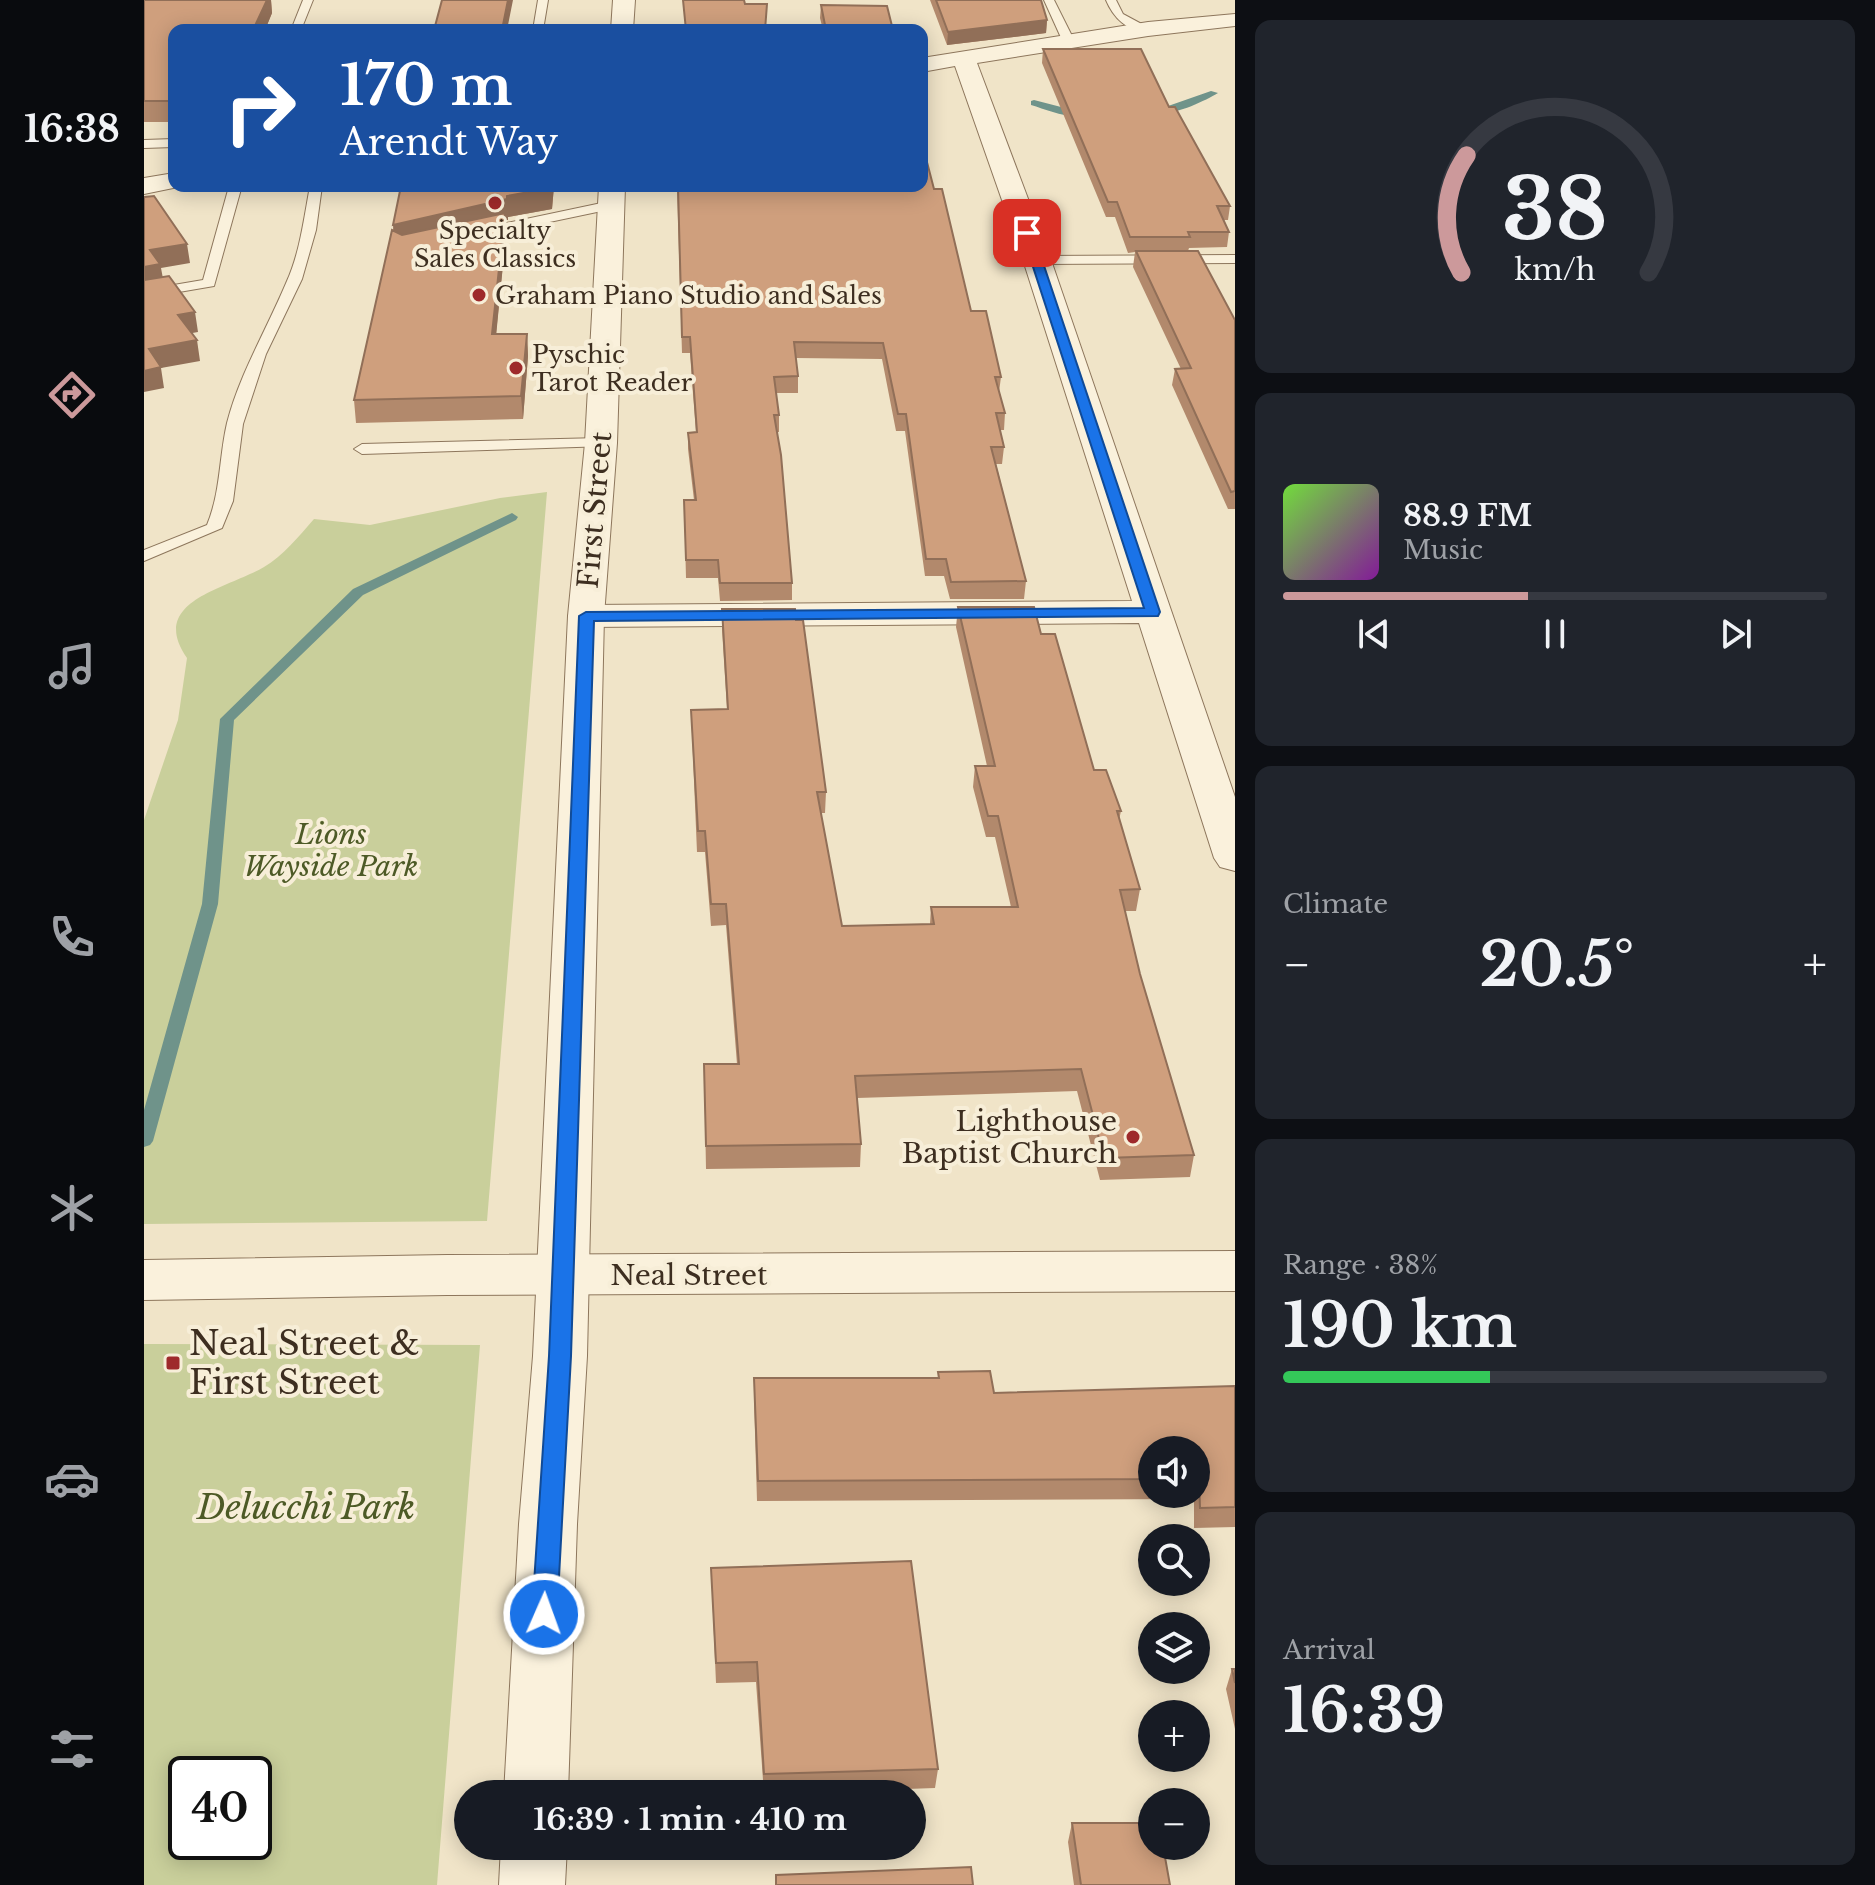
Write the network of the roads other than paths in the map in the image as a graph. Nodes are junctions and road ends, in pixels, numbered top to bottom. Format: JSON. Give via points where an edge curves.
{"nodes":[{"id":1,"x":308,"y":0,"type":"edge"},
{"id":2,"x":543,"y":0,"type":"edge"},
{"id":3,"x":624,"y":0,"type":"edge"},
{"id":4,"x":1049,"y":0,"type":"edge"},
{"id":5,"x":1111,"y":0,"type":"edge"},
{"id":6,"x":1235,"y":20,"type":"edge"},
{"id":7,"x":298,"y":24,"type":"edge"},
{"id":8,"x":539,"y":24,"type":"edge"},
{"id":9,"x":622,"y":24,"type":"edge"},
{"id":10,"x":1145,"y":30,"type":"junction"},
{"id":11,"x":1069,"y":42,"type":"junction"},
{"id":12,"x":964,"y":59,"type":"junction"},
{"id":13,"x":928,"y":64,"type":"edge"},
{"id":14,"x":168,"y":143,"type":"edge"},
{"id":15,"x":144,"y":144,"type":"edge"},
{"id":16,"x":168,"y":182,"type":"edge"},
{"id":17,"x":144,"y":186,"type":"edge"},
{"id":18,"x":234,"y":192,"type":"edge"},
{"id":19,"x":315,"y":192,"type":"edge"},
{"id":20,"x":612,"y":196,"type":"edge"},
{"id":21,"x":462,"y":236,"type":"edge"},
{"id":22,"x":1235,"y":259,"type":"edge"},
{"id":23,"x":1037,"y":260,"type":"junction"},
{"id":24,"x":144,"y":294,"type":"edge"},
{"id":25,"x":601,"y":443,"type":"junction"},
{"id":26,"x":362,"y":449,"type":"dead end"},
{"id":27,"x":144,"y":556,"type":"edge"},
{"id":28,"x":1153,"y":612,"type":"junction"},
{"id":29,"x":586,"y":616,"type":"junction"},
{"id":30,"x":1235,"y":858,"type":"edge"},
{"id":31,"x":1235,"y":1271,"type":"edge"},
{"id":32,"x":563,"y":1276,"type":"junction"},
{"id":33,"x":144,"y":1280,"type":"edge"},
{"id":34,"x":537,"y":1780,"type":"edge"},
{"id":35,"x":533,"y":1860,"type":"edge"},
{"id":36,"x":532,"y":1885,"type":"edge"}],
"edges":[{"from":1,"to":7,"type":"lane"},
{"from":2,"to":8,"type":"lane"},
{"from":3,"to":9,"type":"street"},
{"from":4,"to":11,"type":"lane"},
{"from":5,"to":10,"type":"lane","via":[[1118,16]]},
{"from":6,"to":10,"type":"street"},
{"from":10,"to":11,"type":"street"},
{"from":11,"to":12,"type":"street"},
{"from":12,"to":13,"type":"street"},
{"from":12,"to":23,"type":"street"},
{"from":14,"to":15,"type":"lane"},
{"from":16,"to":17,"type":"street"},
{"from":18,"to":24,"type":"lane","via":[[209,283]]},
{"from":19,"to":27,"type":"lane","via":[[295,279],[259,354],[235,424],[225,501],[214,528]]},
{"from":20,"to":21,"type":"lane"},
{"from":20,"to":25,"type":"street","name":"First Street"},
{"from":22,"to":23,"type":"lane"},
{"from":23,"to":28,"type":"street"},
{"from":25,"to":26,"type":"lane"},
{"from":25,"to":29,"type":"street","name":"First Street"},
{"from":28,"to":29,"type":"street"},
{"from":28,"to":30,"type":"street"},
{"from":29,"to":32,"type":"street","name":"First Street"},
{"from":31,"to":32,"type":"street","name":"Neal Street"},
{"from":32,"to":33,"type":"street","name":"Neal Street"},
{"from":32,"to":34,"type":"street","name":"First Street"},
{"from":35,"to":36,"type":"street"}]}
